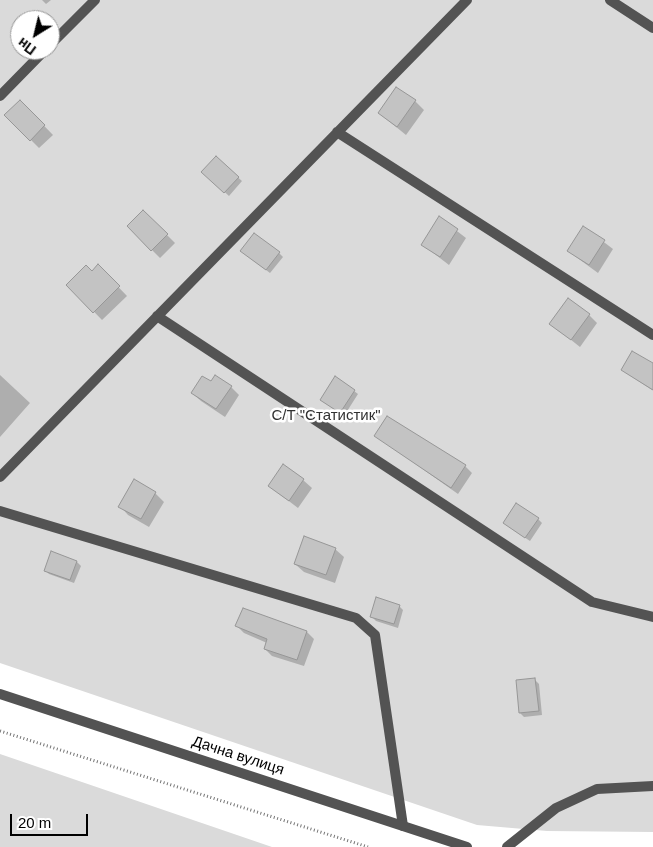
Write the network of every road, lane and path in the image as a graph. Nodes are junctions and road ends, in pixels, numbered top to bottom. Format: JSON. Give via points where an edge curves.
{"nodes":[{"id":1,"x":95,"y":0,"type":"edge"},
{"id":2,"x":467,"y":0,"type":"edge"},
{"id":3,"x":610,"y":0,"type":"edge"},
{"id":4,"x":653,"y":28,"type":"edge"},
{"id":5,"x":60,"y":35,"type":"edge"},
{"id":6,"x":35,"y":60,"type":"edge"},
{"id":7,"x":0,"y":96,"type":"edge"},
{"id":8,"x":337,"y":132,"type":"junction"},
{"id":9,"x":157,"y":316,"type":"junction"},
{"id":10,"x":653,"y":335,"type":"edge"},
{"id":11,"x":0,"y":476,"type":"edge"},
{"id":12,"x":0,"y":511,"type":"edge"},
{"id":13,"x":653,"y":617,"type":"edge"},
{"id":14,"x":0,"y":694,"type":"edge"},
{"id":15,"x":0,"y":731,"type":"edge"},
{"id":16,"x":653,"y":786,"type":"edge"},
{"id":17,"x":403,"y":826,"type":"junction"},
{"id":18,"x":368,"y":847,"type":"edge"},
{"id":19,"x":466,"y":847,"type":"edge"},
{"id":20,"x":508,"y":847,"type":"edge"}],
"edges":[{"from":1,"to":5,"type":"street"},
{"from":2,"to":8,"type":"street"},
{"from":3,"to":4,"type":"street"},
{"from":6,"to":7,"type":"street"},
{"from":8,"to":9,"type":"street"},
{"from":8,"to":10,"type":"street"},
{"from":9,"to":11,"type":"street"},
{"from":9,"to":13,"type":"street","via":[[592,602]]},
{"from":12,"to":17,"type":"street","via":[[356,618],[375,635]]},
{"from":14,"to":17,"type":"street","name":"Дачна вулиця"},
{"from":15,"to":18,"type":"path"},
{"from":16,"to":20,"type":"street","via":[[597,789],[556,808]]},
{"from":17,"to":19,"type":"street","name":"Дачна вулиця"}]}
